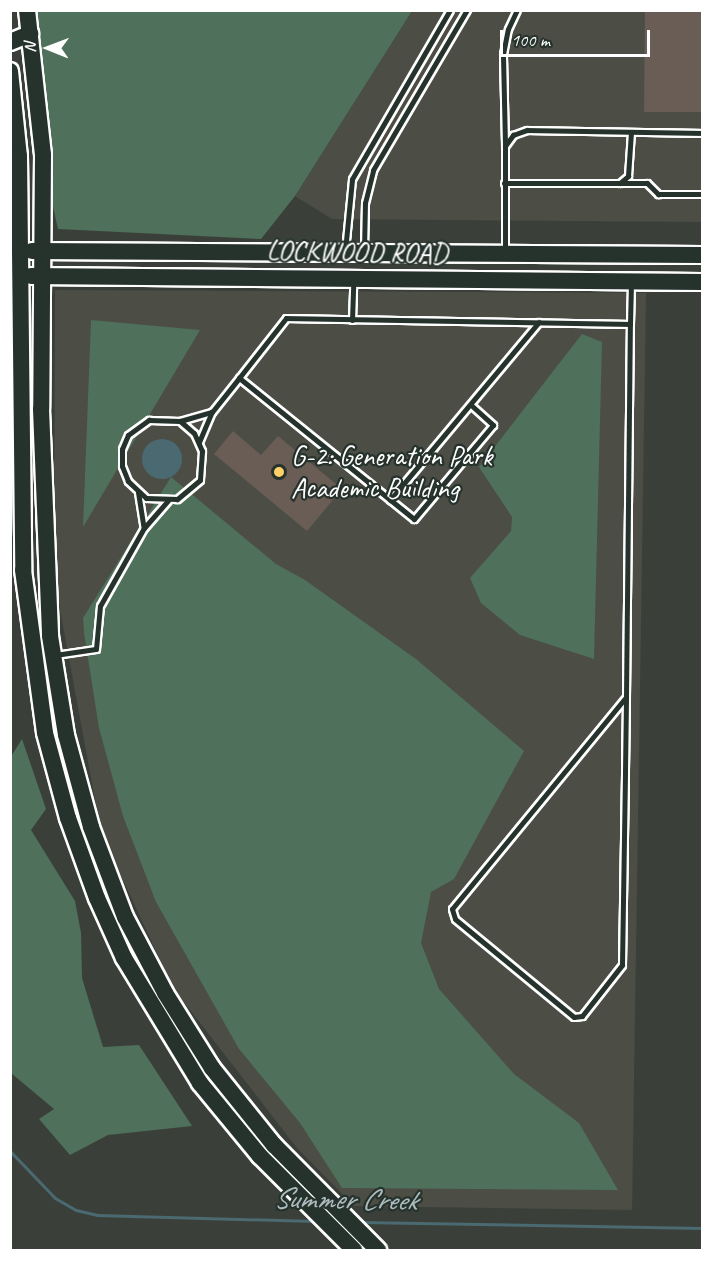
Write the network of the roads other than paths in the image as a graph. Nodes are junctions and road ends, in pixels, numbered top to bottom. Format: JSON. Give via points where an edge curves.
{"nodes":[{"id":1,"x":27,"y":10,"type":"edge"},
{"id":2,"x":450,"y":10,"type":"edge"},
{"id":3,"x":467,"y":10,"type":"edge"},
{"id":4,"x":517,"y":10,"type":"edge"},
{"id":5,"x":30,"y":34,"type":"junction"},
{"id":6,"x":10,"y":42,"type":"edge"},
{"id":7,"x":10,"y":71,"type":"edge"},
{"id":8,"x":388,"y":113,"type":"junction"},
{"id":9,"x":402,"y":120,"type":"junction"},
{"id":10,"x":631,"y":132,"type":"junction"},
{"id":11,"x":702,"y":133,"type":"edge"},
{"id":12,"x":375,"y":137,"type":"junction"},
{"id":13,"x":387,"y":146,"type":"junction"},
{"id":14,"x":506,"y":146,"type":"junction"},
{"id":15,"x":504,"y":183,"type":"junction"},
{"id":16,"x":620,"y":183,"type":"junction"},
{"id":17,"x":702,"y":194,"type":"edge"},
{"id":18,"x":15,"y":251,"type":"edge"},
{"id":19,"x":44,"y":251,"type":"junction"},
{"id":20,"x":345,"y":251,"type":"junction"},
{"id":21,"x":364,"y":251,"type":"junction"},
{"id":22,"x":505,"y":253,"type":"junction"},
{"id":23,"x":702,"y":255,"type":"edge"},
{"id":24,"x":15,"y":276,"type":"edge"},
{"id":25,"x":43,"y":276,"type":"junction"},
{"id":26,"x":354,"y":279,"type":"junction"},
{"id":27,"x":630,"y":282,"type":"junction"},
{"id":28,"x":702,"y":282,"type":"edge"},
{"id":29,"x":352,"y":320,"type":"junction"},
{"id":30,"x":539,"y":321,"type":"junction"},
{"id":31,"x":630,"y":324,"type":"junction"},
{"id":32,"x":239,"y":378,"type":"junction"},
{"id":33,"x":471,"y":405,"type":"junction"},
{"id":34,"x":212,"y":412,"type":"junction"},
{"id":35,"x":180,"y":421,"type":"junction"},
{"id":36,"x":199,"y":442,"type":"junction"},
{"id":37,"x":138,"y":492,"type":"junction"},
{"id":38,"x":168,"y":500,"type":"junction"},
{"id":39,"x":390,"y":500,"type":"junction"},
{"id":40,"x":144,"y":528,"type":"junction"},
{"id":41,"x":53,"y":656,"type":"junction"},
{"id":42,"x":626,"y":697,"type":"junction"},
{"id":43,"x":354,"y":1251,"type":"edge"},
{"id":44,"x":378,"y":1251,"type":"edge"}],
"edges":[{"from":1,"to":5,"type":"main road"},
{"from":2,"to":8,"type":"lane"},
{"from":3,"to":9,"type":"lane"},
{"from":4,"to":14,"type":"lane","via":[[503,54]]},
{"from":5,"to":6,"type":"main road"},
{"from":5,"to":19,"type":"main road","via":[[42,130]]},
{"from":7,"to":18,"type":"main road","via":[[18,156]]},
{"from":8,"to":9,"type":"lane"},
{"from":8,"to":12,"type":"lane"},
{"from":9,"to":13,"type":"lane"},
{"from":10,"to":11,"type":"lane"},
{"from":10,"to":14,"type":"lane","via":[[527,130],[513,135]]},
{"from":10,"to":16,"type":"lane","via":[[628,176]]},
{"from":12,"to":13,"type":"lane"},
{"from":12,"to":20,"type":"lane","via":[[351,178]]},
{"from":13,"to":21,"type":"lane","via":[[368,186]]},
{"from":14,"to":15,"type":"lane"},
{"from":15,"to":16,"type":"lane"},
{"from":15,"to":22,"type":"lane"},
{"from":16,"to":17,"type":"lane","via":[[647,183],[658,194]]},
{"from":18,"to":19,"type":"main road","name":"LOCKWOOD ROAD"},
{"from":18,"to":24,"type":"main road"},
{"from":19,"to":20,"type":"main road","name":"LOCKWOOD ROAD"},
{"from":19,"to":25,"type":"main road"},
{"from":20,"to":21,"type":"main road","name":"LOCKWOOD ROAD"},
{"from":20,"to":26,"type":"main road"},
{"from":21,"to":22,"type":"main road","name":"LOCKWOOD ROAD"},
{"from":21,"to":26,"type":"main road"},
{"from":22,"to":23,"type":"main road","name":"LOCKWOOD ROAD"},
{"from":24,"to":25,"type":"main road","name":"LOCKWOOD ROAD"},
{"from":24,"to":43,"type":"main road","via":[[23,570],[45,733],[68,818],[124,958],[200,1083],[260,1156]]},
{"from":25,"to":26,"type":"main road","name":"LOCKWOOD ROAD"},
{"from":25,"to":41,"type":"main road","via":[[43,518]]},
{"from":26,"to":27,"type":"main road","name":"LOCKWOOD ROAD"},
{"from":26,"to":29,"type":"lane"},
{"from":27,"to":28,"type":"main road","name":"LOCKWOOD ROAD"},
{"from":27,"to":31,"type":"lane"},
{"from":29,"to":30,"type":"lane"},
{"from":29,"to":32,"type":"lane","via":[[286,318]]},
{"from":30,"to":31,"type":"lane"},
{"from":30,"to":33,"type":"lane"},
{"from":31,"to":42,"type":"lane"},
{"from":32,"to":34,"type":"lane"},
{"from":32,"to":39,"type":"lane"},
{"from":33,"to":39,"type":"lane"},
{"from":33,"to":39,"type":"lane","via":[[493,425],[414,519]]},
{"from":34,"to":35,"type":"lane"},
{"from":34,"to":36,"type":"lane"},
{"from":35,"to":36,"type":"lane"},
{"from":35,"to":37,"type":"lane","via":[[149,420],[128,435],[122,449],[122,466]]},
{"from":36,"to":38,"type":"lane","via":[[204,461],[200,480],[185,495]]},
{"from":37,"to":38,"type":"lane","via":[[146,498]]},
{"from":37,"to":40,"type":"lane"},
{"from":38,"to":40,"type":"lane"},
{"from":40,"to":41,"type":"lane","via":[[100,606],[96,649]]},
{"from":41,"to":44,"type":"main road","via":[[69,747],[91,827],[125,917],[165,993],[212,1068],[274,1145]]},
{"from":42,"to":42,"type":"lane","via":[[622,966],[582,1016],[574,1017],[455,919],[452,909]]}]}
